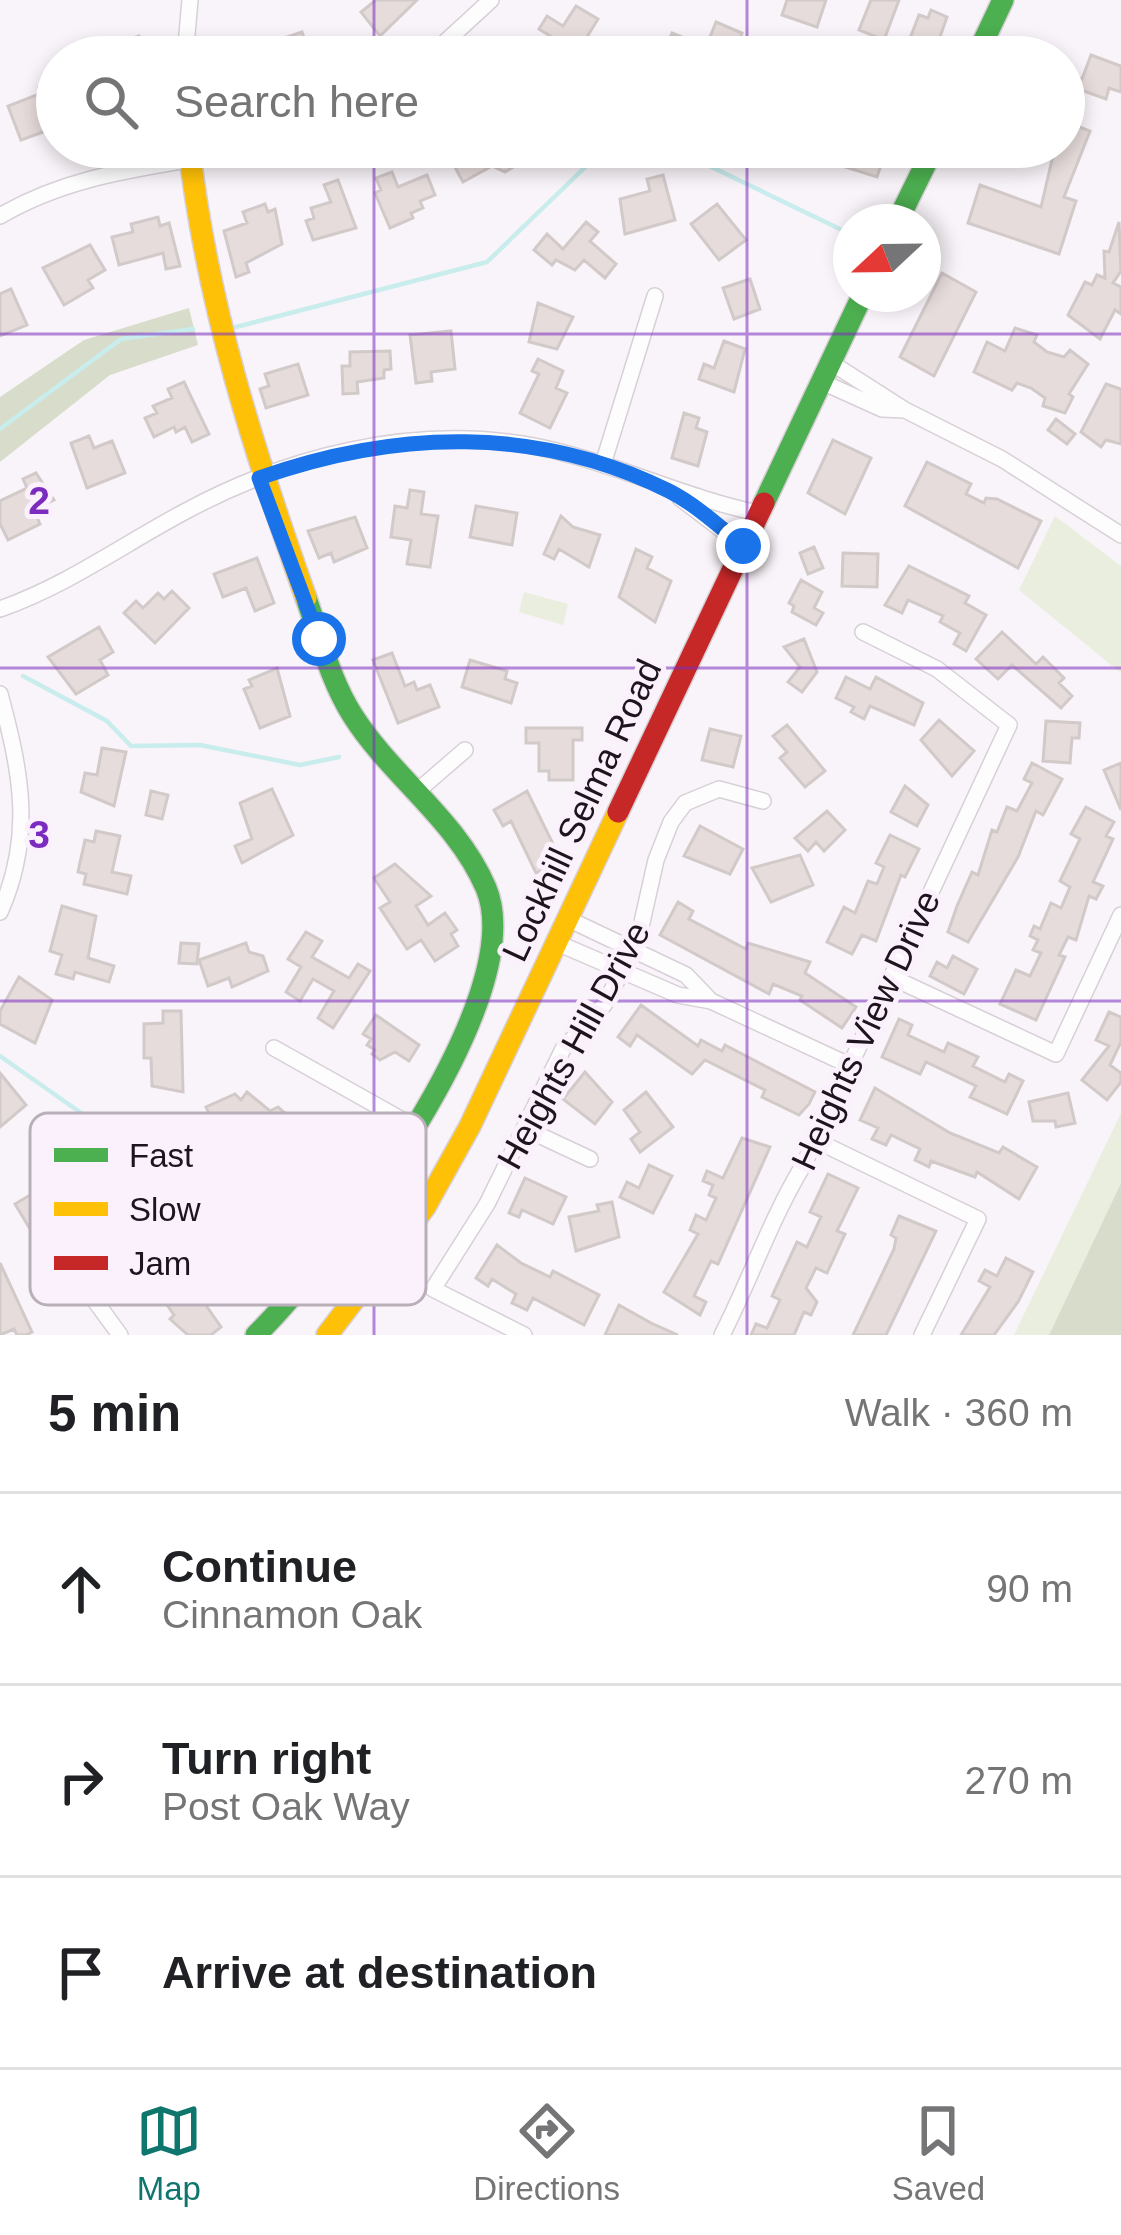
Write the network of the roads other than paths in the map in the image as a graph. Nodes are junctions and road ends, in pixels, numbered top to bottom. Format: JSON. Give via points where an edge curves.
{"nodes":[{"id":1,"x":190,"y":0,"type":"edge"},
{"id":2,"x":491,"y":0,"type":"edge"},
{"id":3,"x":1003,"y":0,"type":"edge"},
{"id":4,"x":187,"y":36,"type":"edge"},
{"id":5,"x":452,"y":36,"type":"edge"},
{"id":6,"x":986,"y":36,"type":"edge"},
{"id":7,"x":123,"y":168,"type":"edge"},
{"id":8,"x":192,"y":168,"type":"edge"},
{"id":9,"x":924,"y":168,"type":"edge"},
{"id":10,"x":906,"y":204,"type":"edge"},
{"id":11,"x":0,"y":216,"type":"edge"},
{"id":12,"x":655,"y":296,"type":"dead end"},
{"id":13,"x":853,"y":312,"type":"edge"},
{"id":14,"x":825,"y":372,"type":"junction"},
{"id":15,"x":603,"y":464,"type":"junction"},
{"id":16,"x":259,"y":478,"type":"junction"},
{"id":17,"x":673,"y":492,"type":"junction"},
{"id":18,"x":758,"y":513,"type":"junction"},
{"id":19,"x":1121,"y":536,"type":"edge"},
{"id":20,"x":743,"y":546,"type":"junction"},
{"id":21,"x":0,"y":609,"type":"edge"},
{"id":22,"x":863,"y":632,"type":"dead end"},
{"id":23,"x":0,"y":694,"type":"edge"},
{"id":24,"x":465,"y":750,"type":"dead end"},
{"id":25,"x":414,"y":794,"type":"junction"},
{"id":26,"x":763,"y":801,"type":"dead end"},
{"id":27,"x":0,"y":912,"type":"edge"},
{"id":28,"x":1121,"y":915,"type":"edge"},
{"id":29,"x":566,"y":918,"type":"junction"},
{"id":30,"x":555,"y":942,"type":"junction"},
{"id":31,"x":632,"y":950,"type":"junction"},
{"id":32,"x":622,"y":971,"type":"junction"},
{"id":33,"x":891,"y":977,"type":"junction"},
{"id":34,"x":711,"y":1001,"type":"junction"},
{"id":35,"x":274,"y":1048,"type":"dead end"},
{"id":36,"x":851,"y":1066,"type":"junction"},
{"id":37,"x":390,"y":1113,"type":"edge"},
{"id":38,"x":419,"y":1113,"type":"edge"},
{"id":39,"x":526,"y":1130,"type":"junction"},
{"id":40,"x":815,"y":1140,"type":"junction"},
{"id":41,"x":590,"y":1159,"type":"dead end"},
{"id":42,"x":426,"y":1205,"type":"edge"},
{"id":43,"x":98,"y":1305,"type":"edge"},
{"id":44,"x":282,"y":1305,"type":"edge"},
{"id":45,"x":350,"y":1305,"type":"edge"},
{"id":46,"x":120,"y":1335,"type":"edge"},
{"id":47,"x":256,"y":1335,"type":"edge"},
{"id":48,"x":327,"y":1335,"type":"edge"},
{"id":49,"x":524,"y":1335,"type":"edge"},
{"id":50,"x":722,"y":1335,"type":"edge"},
{"id":51,"x":922,"y":1335,"type":"edge"}],
"edges":[{"from":1,"to":4,"type":"street"},
{"from":2,"to":5,"type":"street"},
{"from":3,"to":6,"type":"street"},
{"from":7,"to":11,"type":"street"},
{"from":8,"to":16,"type":"street","via":[[215,321]]},
{"from":9,"to":10,"type":"street"},
{"from":12,"to":15,"type":"street"},
{"from":13,"to":14,"type":"street","name":"Lockhill Selma Road"},
{"from":14,"to":18,"type":"street","name":"Lockhill Selma Road"},
{"from":14,"to":19,"type":"street","via":[[1002,458]]},
{"from":15,"to":16,"type":"street","via":[[519,444],[420,440],[322,456]]},
{"from":15,"to":17,"type":"street"},
{"from":16,"to":21,"type":"street","via":[[185,511],[88,572]]},
{"from":16,"to":25,"type":"street","via":[[347,709]]},
{"from":17,"to":18,"type":"street"},
{"from":17,"to":20,"type":"street"},
{"from":18,"to":20,"type":"street","name":"Lockhill Selma Road"},
{"from":20,"to":29,"type":"street","name":"Lockhill Selma Road"},
{"from":22,"to":33,"type":"street","name":"Heights View Drive","via":[[937,669],[1009,725]]},
{"from":23,"to":27,"type":"street","via":[[24,800],[21,846]]},
{"from":24,"to":25,"type":"street"},
{"from":25,"to":38,"type":"street","via":[[483,881],[494,928],[476,994]]},
{"from":26,"to":31,"type":"street","name":"Heights Hill Drive","via":[[719,789],[686,803],[662,840]]},
{"from":28,"to":33,"type":"street","via":[[1056,1054]]},
{"from":29,"to":30,"type":"street","name":"Lockhill Selma Road"},
{"from":29,"to":31,"type":"street"},
{"from":30,"to":32,"type":"street"},
{"from":30,"to":42,"type":"street","name":"Lockhill Selma Road"},
{"from":31,"to":32,"type":"street","name":"Heights Hill Drive"},
{"from":31,"to":34,"type":"street","via":[[686,975]]},
{"from":32,"to":34,"type":"street"},
{"from":32,"to":39,"type":"street","name":"Heights Hill Drive","via":[[604,1005],[563,1049]]},
{"from":33,"to":36,"type":"street","name":"Heights View Drive"},
{"from":34,"to":36,"type":"street"},
{"from":35,"to":37,"type":"street"},
{"from":36,"to":40,"type":"street","name":"Heights View Drive"},
{"from":39,"to":41,"type":"street"},
{"from":39,"to":49,"type":"street","name":"Heights Hill Drive","via":[[433,1289]]},
{"from":40,"to":50,"type":"street","name":"Heights View Drive"},
{"from":40,"to":51,"type":"street","via":[[978,1219]]},
{"from":43,"to":46,"type":"street"},
{"from":44,"to":47,"type":"street"},
{"from":45,"to":48,"type":"street","name":"Lockhill Selma Road"}]}
